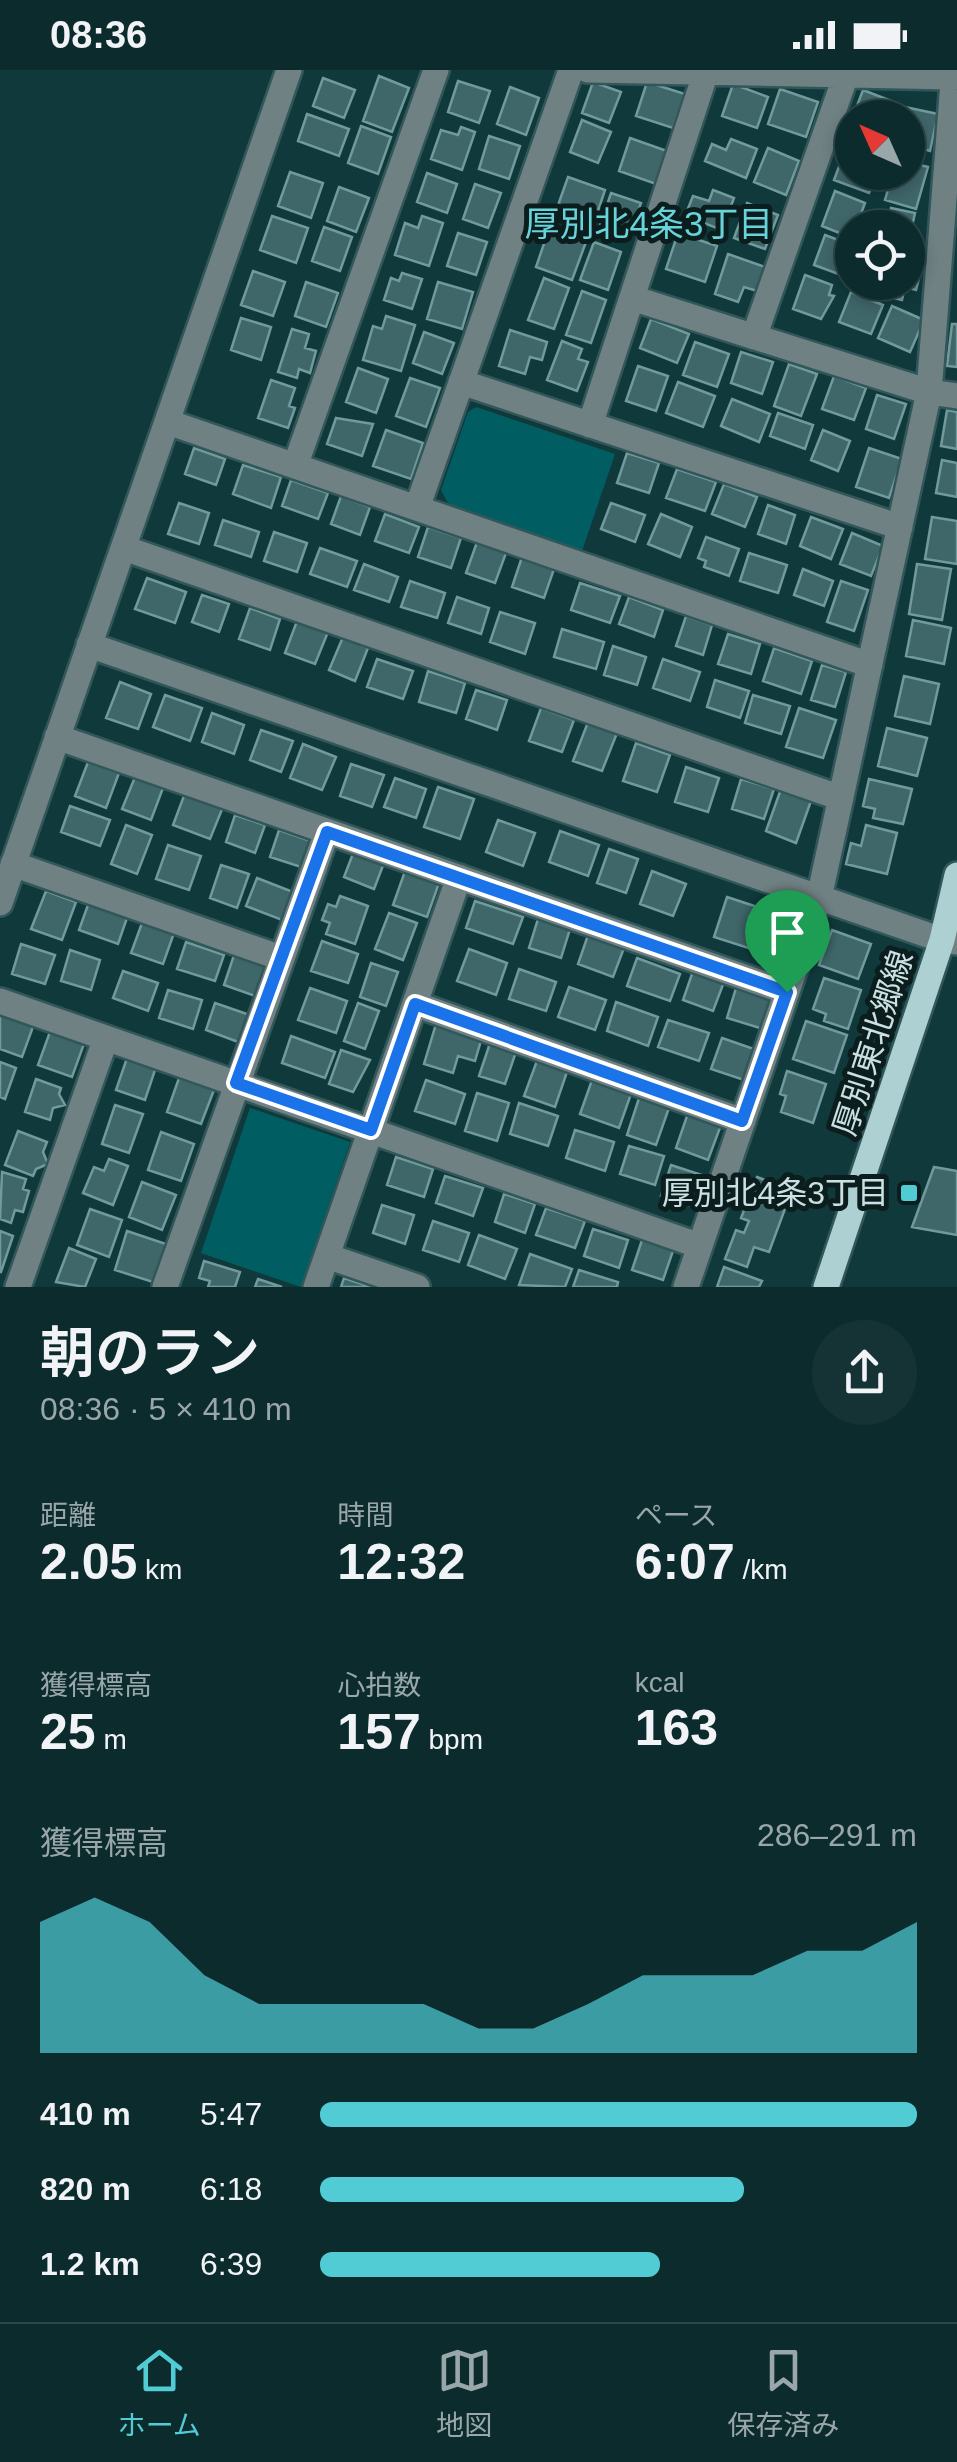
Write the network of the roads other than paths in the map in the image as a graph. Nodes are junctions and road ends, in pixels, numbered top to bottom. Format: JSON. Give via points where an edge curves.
{"nodes":[{"id":1,"x":289,"y":70,"type":"edge"},
{"id":2,"x":436,"y":70,"type":"edge"},
{"id":3,"x":571,"y":70,"type":"edge"},
{"id":4,"x":588,"y":70,"type":"edge"},
{"id":5,"x":706,"y":72,"type":"edge"},
{"id":6,"x":954,"y":74,"type":"edge"},
{"id":7,"x":846,"y":75,"type":"junction"},
{"id":8,"x":632,"y":298,"type":"junction"},
{"id":9,"x":754,"y":336,"type":"junction"},
{"id":10,"x":461,"y":382,"type":"junction"},
{"id":11,"x":929,"y":392,"type":"junction"},
{"id":12,"x":957,"y":396,"type":"edge"},
{"id":13,"x":168,"y":422,"type":"junction"},
{"id":14,"x":590,"y":425,"type":"junction"},
{"id":15,"x":295,"y":466,"type":"junction"},
{"id":16,"x":417,"y":508,"type":"junction"},
{"id":17,"x":900,"y":527,"type":"junction"},
{"id":18,"x":124,"y":548,"type":"junction"},
{"id":19,"x":88,"y":645,"type":"junction"},
{"id":20,"x":870,"y":665,"type":"junction"},
{"id":21,"x":57,"y":737,"type":"junction"},
{"id":22,"x":841,"y":798,"type":"junction"},
{"id":23,"x":327,"y":832,"type":"junction"},
{"id":24,"x":13,"y":864,"type":"junction"},
{"id":25,"x":957,"y":875,"type":"edge"},
{"id":26,"x":459,"y":877,"type":"junction"},
{"id":27,"x":819,"y":898,"type":"junction"},
{"id":28,"x":0,"y":903,"type":"edge"},
{"id":29,"x":949,"y":941,"type":"edge"},
{"id":30,"x":281,"y":958,"type":"junction"},
{"id":31,"x":787,"y":992,"type":"junction"},
{"id":32,"x":0,"y":1001,"type":"edge"},
{"id":33,"x":415,"y":1004,"type":"junction"},
{"id":34,"x":106,"y":1038,"type":"junction"},
{"id":35,"x":236,"y":1083,"type":"junction"},
{"id":36,"x":742,"y":1121,"type":"junction"},
{"id":37,"x":371,"y":1130,"type":"junction"},
{"id":38,"x":700,"y":1246,"type":"junction"},
{"id":39,"x":328,"y":1256,"type":"junction"},
{"id":40,"x":18,"y":1287,"type":"edge"},
{"id":41,"x":165,"y":1287,"type":"edge"},
{"id":42,"x":316,"y":1287,"type":"edge"},
{"id":43,"x":417,"y":1287,"type":"edge"},
{"id":44,"x":686,"y":1287,"type":"edge"},
{"id":45,"x":826,"y":1287,"type":"edge"}],
"edges":[{"from":1,"to":13,"type":"street"},
{"from":2,"to":15,"type":"street"},
{"from":3,"to":10,"type":"street"},
{"from":4,"to":5,"type":"street"},
{"from":5,"to":7,"type":"street"},
{"from":5,"to":8,"type":"street"},
{"from":6,"to":7,"type":"street"},
{"from":6,"to":11,"type":"street"},
{"from":7,"to":9,"type":"street"},
{"from":8,"to":9,"type":"street"},
{"from":8,"to":14,"type":"street"},
{"from":9,"to":11,"type":"street"},
{"from":10,"to":14,"type":"street"},
{"from":10,"to":16,"type":"street"},
{"from":11,"to":12,"type":"street"},
{"from":11,"to":17,"type":"street"},
{"from":13,"to":15,"type":"street"},
{"from":13,"to":18,"type":"street"},
{"from":14,"to":17,"type":"street"},
{"from":15,"to":16,"type":"street"},
{"from":16,"to":20,"type":"street"},
{"from":17,"to":20,"type":"street"},
{"from":18,"to":19,"type":"street"},
{"from":18,"to":22,"type":"street"},
{"from":19,"to":21,"type":"street"},
{"from":19,"to":27,"type":"street"},
{"from":20,"to":22,"type":"street"},
{"from":21,"to":23,"type":"street"},
{"from":21,"to":24,"type":"street"},
{"from":22,"to":27,"type":"street"},
{"from":23,"to":26,"type":"street"},
{"from":23,"to":30,"type":"street"},
{"from":24,"to":28,"type":"street"},
{"from":24,"to":30,"type":"street"},
{"from":25,"to":29,"type":"main road","name":"厚別東北郷線"},
{"from":26,"to":31,"type":"street"},
{"from":26,"to":33,"type":"street"},
{"from":27,"to":29,"type":"street"},
{"from":27,"to":31,"type":"street"},
{"from":29,"to":45,"type":"main road","name":"厚別東北郷線"},
{"from":30,"to":35,"type":"street"},
{"from":31,"to":36,"type":"street"},
{"from":32,"to":34,"type":"street"},
{"from":33,"to":36,"type":"street"},
{"from":33,"to":37,"type":"street"},
{"from":34,"to":35,"type":"street"},
{"from":34,"to":40,"type":"street"},
{"from":35,"to":37,"type":"street"},
{"from":35,"to":41,"type":"street"},
{"from":36,"to":38,"type":"street"},
{"from":37,"to":38,"type":"street"},
{"from":37,"to":39,"type":"street"},
{"from":38,"to":44,"type":"street"},
{"from":39,"to":42,"type":"street"},
{"from":39,"to":43,"type":"street"}]}
